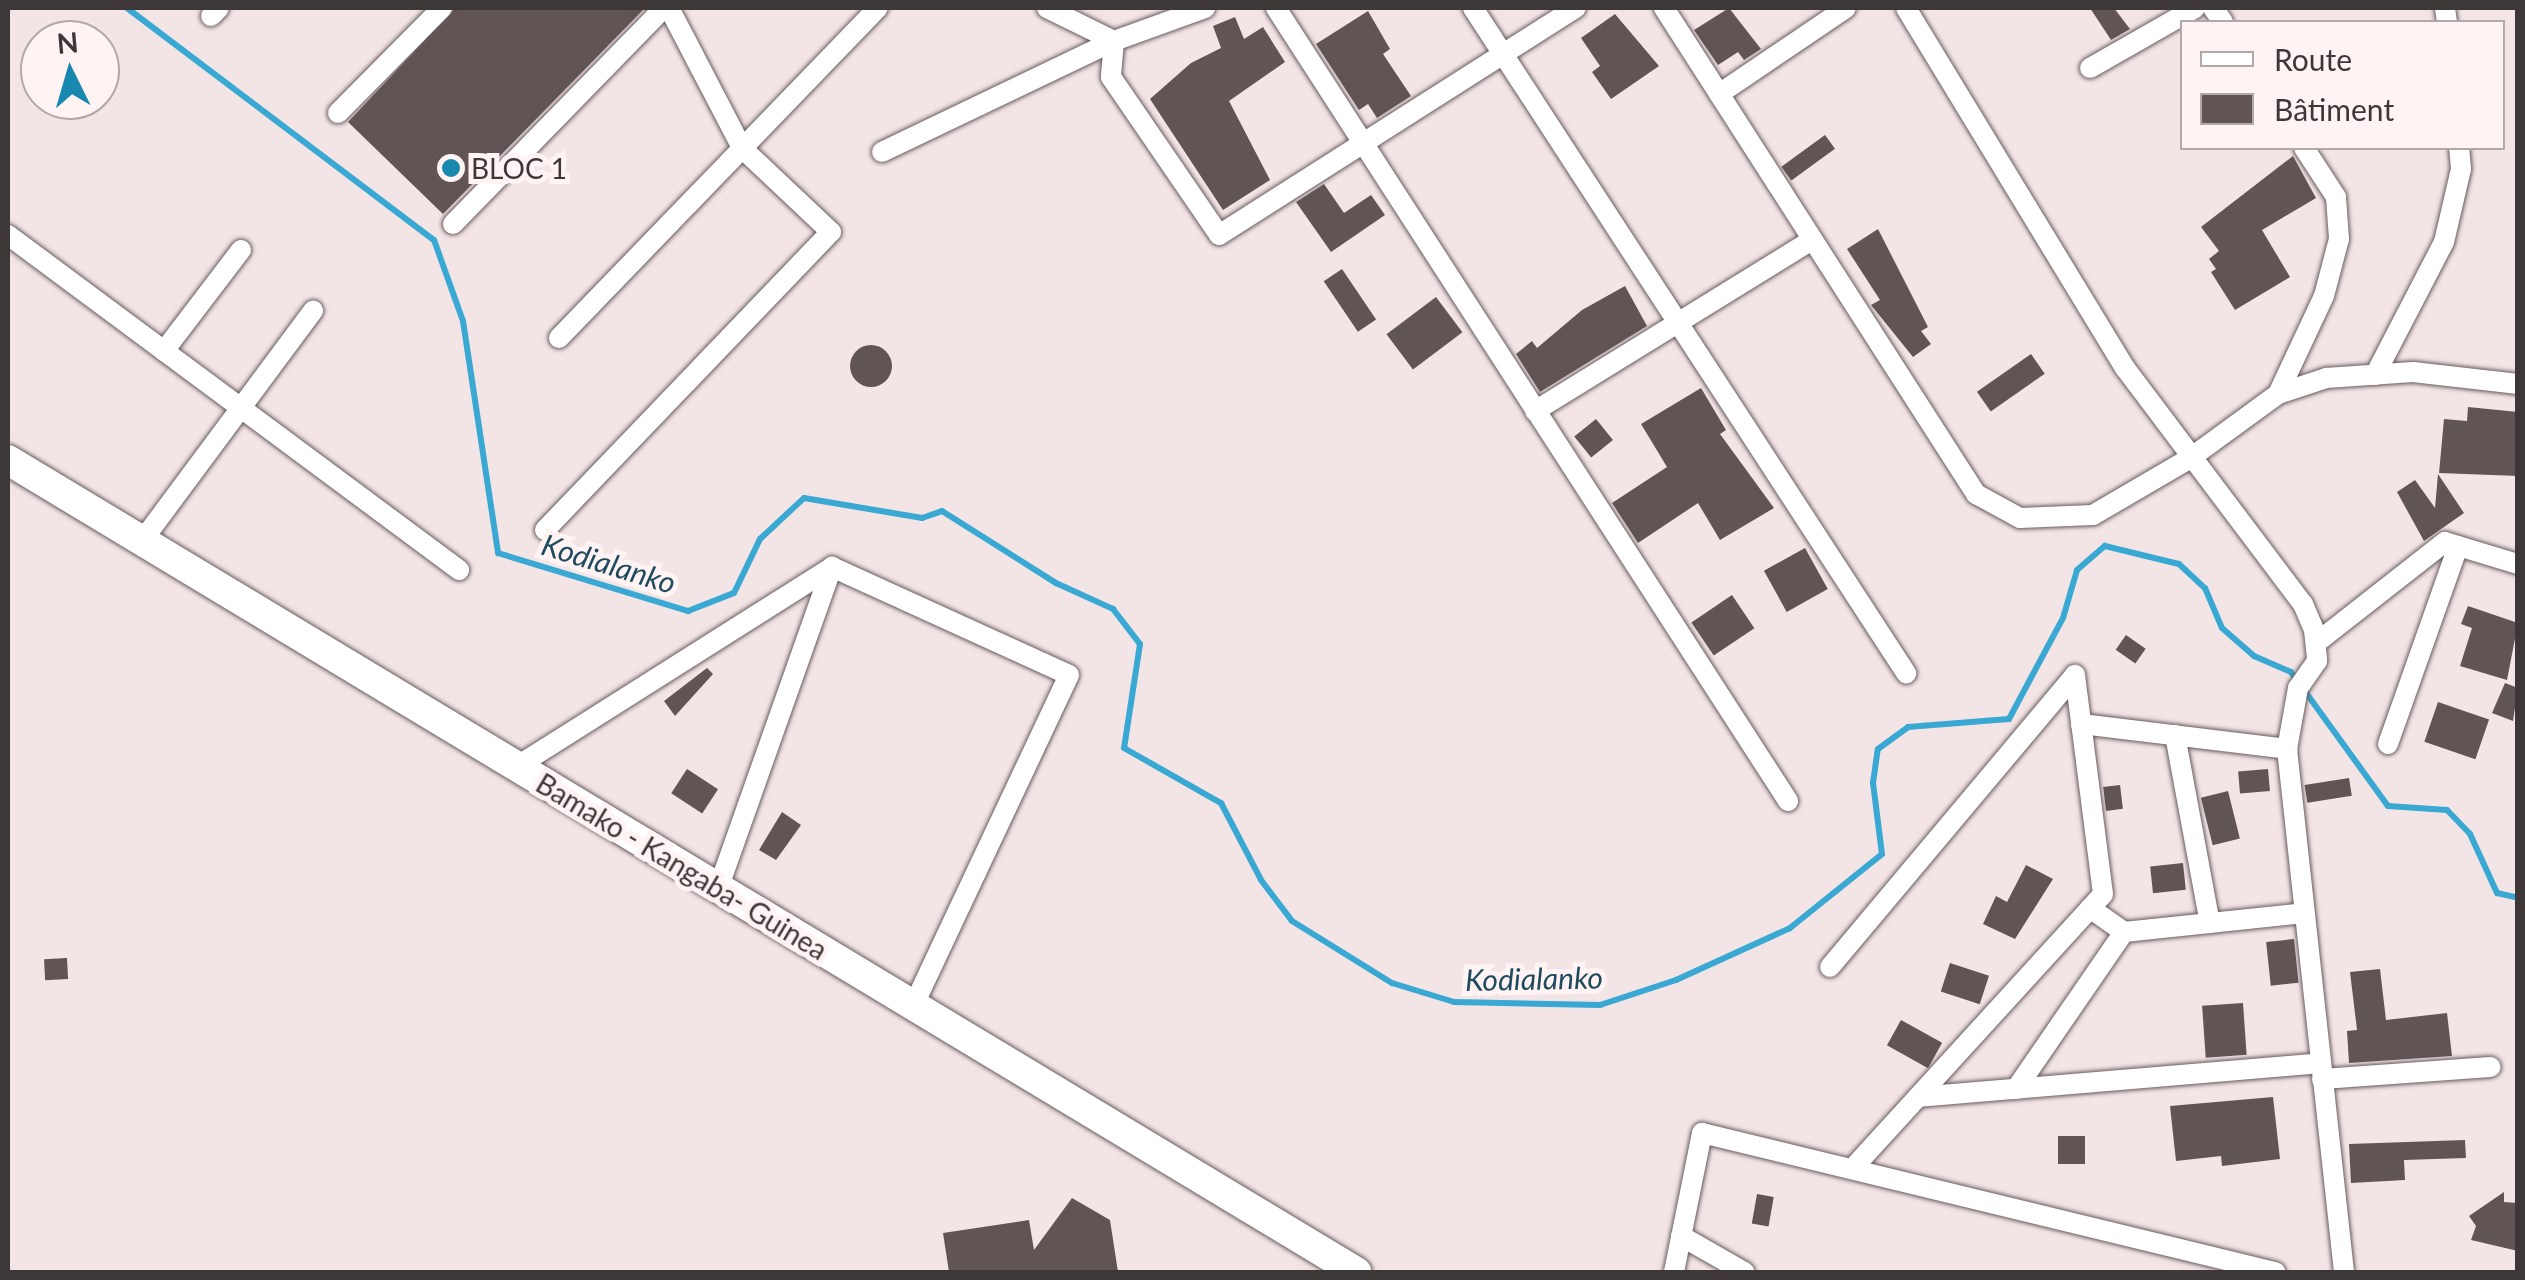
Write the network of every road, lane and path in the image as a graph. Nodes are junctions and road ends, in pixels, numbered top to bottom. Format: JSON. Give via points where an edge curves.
{"nodes":[{"id":1,"x":442,"y":8,"type":"edge"},
{"id":2,"x":667,"y":8,"type":"edge"},
{"id":3,"x":878,"y":8,"type":"edge"},
{"id":4,"x":1047,"y":8,"type":"edge"},
{"id":5,"x":1205,"y":8,"type":"edge"},
{"id":6,"x":1276,"y":8,"type":"edge"},
{"id":7,"x":1473,"y":8,"type":"edge"},
{"id":8,"x":1576,"y":8,"type":"edge"},
{"id":9,"x":1664,"y":8,"type":"edge"},
{"id":10,"x":1846,"y":8,"type":"edge"},
{"id":11,"x":1906,"y":8,"type":"edge"},
{"id":12,"x":2194,"y":8,"type":"edge"},
{"id":13,"x":1178,"y":12,"type":"edge"},
{"id":14,"x":1114,"y":40,"type":"junction"},
{"id":15,"x":1503,"y":54,"type":"junction"},
{"id":16,"x":2090,"y":68,"type":"dead end"},
{"id":17,"x":1719,"y":94,"type":"junction"},
{"id":18,"x":338,"y":113,"type":"dead end"},
{"id":19,"x":1362,"y":144,"type":"junction"},
{"id":20,"x":742,"y":148,"type":"junction"},
{"id":21,"x":2305,"y":150,"type":"edge"},
{"id":22,"x":2458,"y":150,"type":"edge"},
{"id":23,"x":882,"y":152,"type":"dead end"},
{"id":24,"x":453,"y":224,"type":"dead end"},
{"id":25,"x":8,"y":235,"type":"edge"},
{"id":26,"x":1812,"y":240,"type":"junction"},
{"id":27,"x":241,"y":250,"type":"dead end"},
{"id":28,"x":313,"y":311,"type":"dead end"},
{"id":29,"x":1678,"y":322,"type":"junction"},
{"id":30,"x":559,"y":338,"type":"dead end"},
{"id":31,"x":164,"y":351,"type":"junction"},
{"id":32,"x":2375,"y":375,"type":"junction"},
{"id":33,"x":2518,"y":384,"type":"edge"},
{"id":34,"x":2278,"y":394,"type":"junction"},
{"id":35,"x":241,"y":408,"type":"junction"},
{"id":36,"x":1535,"y":410,"type":"junction"},
{"id":37,"x":2189,"y":459,"type":"junction"},
{"id":38,"x":8,"y":460,"type":"edge"},
{"id":39,"x":545,"y":530,"type":"dead end"},
{"id":40,"x":142,"y":542,"type":"junction"},
{"id":41,"x":2458,"y":546,"type":"junction"},
{"id":42,"x":2518,"y":564,"type":"edge"},
{"id":43,"x":832,"y":567,"type":"junction"},
{"id":44,"x":459,"y":570,"type":"dead end"},
{"id":45,"x":2316,"y":643,"type":"junction"},
{"id":46,"x":1906,"y":673,"type":"dead end"},
{"id":47,"x":2081,"y":724,"type":"junction"},
{"id":48,"x":2174,"y":735,"type":"junction"},
{"id":49,"x":2388,"y":744,"type":"dead end"},
{"id":50,"x":2286,"y":748,"type":"junction"},
{"id":51,"x":516,"y":767,"type":"junction"},
{"id":52,"x":1788,"y":801,"type":"dead end"},
{"id":53,"x":718,"y":888,"type":"junction"},
{"id":54,"x":2090,"y":908,"type":"junction"},
{"id":55,"x":2304,"y":913,"type":"junction"},
{"id":56,"x":2210,"y":923,"type":"junction"},
{"id":57,"x":2124,"y":932,"type":"junction"},
{"id":58,"x":1830,"y":966,"type":"dead end"},
{"id":59,"x":914,"y":1006,"type":"junction"},
{"id":60,"x":2492,"y":1067,"type":"dead end"},
{"id":61,"x":2321,"y":1071,"type":"junction"},
{"id":62,"x":2016,"y":1089,"type":"junction"},
{"id":63,"x":1918,"y":1097,"type":"junction"},
{"id":64,"x":1852,"y":1170,"type":"junction"},
{"id":65,"x":1681,"y":1236,"type":"junction"},
{"id":66,"x":1356,"y":1272,"type":"edge"},
{"id":67,"x":1674,"y":1272,"type":"edge"},
{"id":68,"x":1744,"y":1272,"type":"edge"},
{"id":69,"x":2275,"y":1272,"type":"edge"},
{"id":70,"x":2344,"y":1272,"type":"edge"}],
"edges":[{"from":1,"to":18,"type":"street"},
{"from":2,"to":20,"type":"street"},
{"from":2,"to":24,"type":"street"},
{"from":3,"to":20,"type":"street"},
{"from":4,"to":14,"type":"street"},
{"from":5,"to":13,"type":"street"},
{"from":6,"to":19,"type":"street"},
{"from":7,"to":15,"type":"street"},
{"from":8,"to":15,"type":"street"},
{"from":9,"to":17,"type":"street"},
{"from":10,"to":17,"type":"street"},
{"from":11,"to":37,"type":"street"},
{"from":12,"to":16,"type":"street"},
{"from":13,"to":14,"type":"street"},
{"from":14,"to":19,"type":"street","via":[[1111,77],[1219,235]]},
{"from":14,"to":23,"type":"street"},
{"from":15,"to":19,"type":"street"},
{"from":15,"to":29,"type":"street"},
{"from":17,"to":26,"type":"street"},
{"from":19,"to":36,"type":"street"},
{"from":20,"to":30,"type":"street"},
{"from":20,"to":39,"type":"street","via":[[831,232]]},
{"from":21,"to":34,"type":"street","via":[[2336,198],[2338,239],[2324,296]]},
{"from":22,"to":32,"type":"street","via":[[2444,242]]},
{"from":25,"to":31,"type":"street"},
{"from":26,"to":29,"type":"street"},
{"from":26,"to":37,"type":"street","via":[[1976,494],[2020,518],[2093,515]]},
{"from":27,"to":31,"type":"street"},
{"from":28,"to":35,"type":"street"},
{"from":29,"to":36,"type":"street"},
{"from":29,"to":46,"type":"street"},
{"from":31,"to":35,"type":"street"},
{"from":32,"to":33,"type":"street"},
{"from":32,"to":34,"type":"street","via":[[2326,378]]},
{"from":34,"to":37,"type":"street"},
{"from":35,"to":40,"type":"street"},
{"from":35,"to":44,"type":"street"},
{"from":36,"to":52,"type":"street"},
{"from":37,"to":45,"type":"street","via":[[2302,604]]},
{"from":38,"to":40,"type":"main road","name":"Bamako - Kangaba- Guinea"},
{"from":40,"to":51,"type":"main road","name":"Bamako - Kangaba- Guinea"},
{"from":41,"to":42,"type":"street"},
{"from":41,"to":45,"type":"street","via":[[2445,542]]},
{"from":41,"to":49,"type":"street"},
{"from":43,"to":51,"type":"street"},
{"from":43,"to":53,"type":"street"},
{"from":43,"to":59,"type":"street","via":[[1069,675]]},
{"from":45,"to":50,"type":"street","via":[[2317,661],[2302,681]]},
{"from":47,"to":48,"type":"street"},
{"from":47,"to":54,"type":"street","via":[[2103,894]]},
{"from":47,"to":58,"type":"street","via":[[2074,676]]},
{"from":48,"to":50,"type":"street"},
{"from":48,"to":56,"type":"street"},
{"from":50,"to":55,"type":"street"},
{"from":51,"to":53,"type":"main road","name":"Bamako - Kangaba- Guinea"},
{"from":53,"to":59,"type":"main road","name":"Bamako - Kangaba- Guinea"},
{"from":54,"to":57,"type":"street"},
{"from":54,"to":63,"type":"street"},
{"from":55,"to":56,"type":"street"},
{"from":55,"to":61,"type":"street"},
{"from":56,"to":57,"type":"street"},
{"from":57,"to":62,"type":"street"},
{"from":59,"to":66,"type":"main road","name":"Bamako - Kangaba- Guinea"},
{"from":60,"to":61,"type":"street"},
{"from":61,"to":62,"type":"street"},
{"from":61,"to":70,"type":"street"},
{"from":62,"to":63,"type":"street"},
{"from":63,"to":64,"type":"street"},
{"from":64,"to":65,"type":"street","via":[[1702,1133]]},
{"from":64,"to":69,"type":"street"},
{"from":65,"to":67,"type":"street"},
{"from":65,"to":68,"type":"street"}]}
